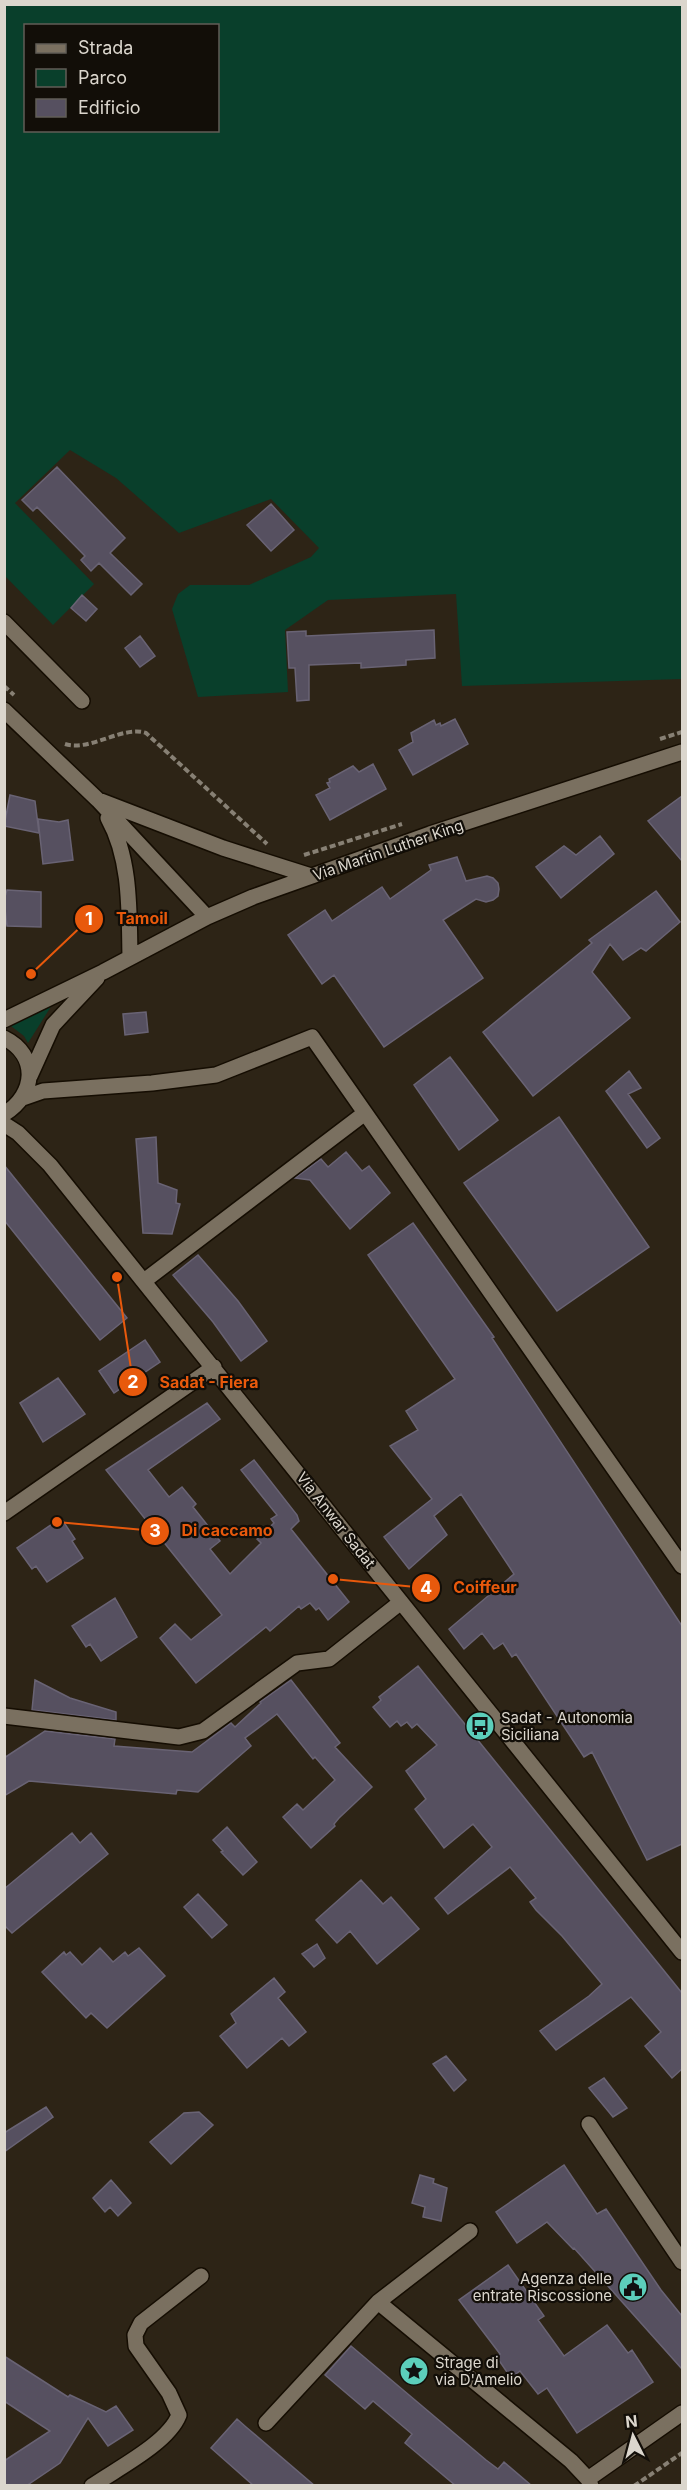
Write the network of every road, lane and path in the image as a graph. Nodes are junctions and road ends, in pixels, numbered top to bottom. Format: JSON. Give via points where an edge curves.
{"nodes":[{"id":1,"x":4,"y":622,"type":"edge"},
{"id":2,"x":4,"y":686,"type":"edge"},
{"id":3,"x":82,"y":701,"type":"dead end"},
{"id":4,"x":21,"y":702,"type":"dead end"},
{"id":5,"x":4,"y":710,"type":"edge"},
{"id":6,"x":682,"y":732,"type":"edge"},
{"id":7,"x":63,"y":743,"type":"dead end"},
{"id":8,"x":649,"y":743,"type":"dead end"},
{"id":9,"x":682,"y":752,"type":"edge"},
{"id":10,"x":98,"y":800,"type":"junction"},
{"id":11,"x":403,"y":824,"type":"dead end"},
{"id":12,"x":273,"y":850,"type":"dead end"},
{"id":13,"x":304,"y":856,"type":"dead end"},
{"id":14,"x":311,"y":876,"type":"junction"},
{"id":15,"x":207,"y":917,"type":"junction"},
{"id":16,"x":130,"y":957,"type":"junction"},
{"id":17,"x":103,"y":972,"type":"junction"},
{"id":18,"x":4,"y":1020,"type":"edge"},
{"id":19,"x":4,"y":1038,"type":"edge"},
{"id":20,"x":30,"y":1076,"type":"junction"},
{"id":21,"x":23,"y":1098,"type":"junction"},
{"id":22,"x":365,"y":1113,"type":"junction"},
{"id":23,"x":4,"y":1114,"type":"edge"},
{"id":24,"x":4,"y":1124,"type":"edge"},
{"id":25,"x":144,"y":1281,"type":"junction"},
{"id":26,"x":214,"y":1367,"type":"junction"},
{"id":27,"x":4,"y":1513,"type":"edge"},
{"id":28,"x":682,"y":1566,"type":"edge"},
{"id":29,"x":401,"y":1602,"type":"junction"},
{"id":30,"x":4,"y":1716,"type":"edge"},
{"id":31,"x":682,"y":1952,"type":"edge"},
{"id":32,"x":589,"y":2124,"type":"dead end"},
{"id":33,"x":470,"y":2231,"type":"dead end"},
{"id":34,"x":682,"y":2262,"type":"edge"},
{"id":35,"x":201,"y":2276,"type":"dead end"},
{"id":36,"x":378,"y":2302,"type":"junction"},
{"id":37,"x":682,"y":2413,"type":"edge"},
{"id":38,"x":266,"y":2423,"type":"dead end"},
{"id":39,"x":682,"y":2453,"type":"edge"},
{"id":40,"x":589,"y":2482,"type":"edge"},
{"id":41,"x":92,"y":2486,"type":"edge"},
{"id":42,"x":634,"y":2486,"type":"edge"}],
"edges":[{"from":1,"to":3,"type":"street"},
{"from":2,"to":4,"type":"path"},
{"from":5,"to":10,"type":"street"},
{"from":6,"to":8,"type":"path"},
{"from":7,"to":12,"type":"path","via":[[75,746],[133,732],[146,733]]},
{"from":9,"to":14,"type":"street","name":"Via Martin Luther King"},
{"from":10,"to":14,"type":"street","via":[[223,848]]},
{"from":10,"to":15,"type":"street"},
{"from":10,"to":16,"type":"street","via":[[118,835],[129,904]]},
{"from":11,"to":13,"type":"path"},
{"from":14,"to":15,"type":"street","name":"Via Martin Luther King"},
{"from":15,"to":16,"type":"street","name":"Via Martin Luther King"},
{"from":16,"to":17,"type":"street","name":"Via Martin Luther King"},
{"from":17,"to":18,"type":"street"},
{"from":17,"to":20,"type":"street","via":[[53,1025]]},
{"from":19,"to":20,"type":"street","via":[[22,1051]]},
{"from":20,"to":21,"type":"street"},
{"from":21,"to":22,"type":"street","via":[[43,1091],[216,1075],[312,1037]]},
{"from":21,"to":23,"type":"street"},
{"from":22,"to":25,"type":"street"},
{"from":22,"to":28,"type":"street"},
{"from":24,"to":25,"type":"street","name":"Via Anwar Sadat","via":[[50,1165]]},
{"from":25,"to":26,"type":"street","name":"Via Anwar Sadat"},
{"from":26,"to":27,"type":"street"},
{"from":26,"to":29,"type":"street","name":"Via Anwar Sadat"},
{"from":29,"to":30,"type":"street","via":[[329,1659],[297,1663],[203,1731],[179,1737]]},
{"from":29,"to":31,"type":"street","name":"Via Anwar Sadat"},
{"from":32,"to":34,"type":"street"},
{"from":33,"to":36,"type":"street"},
{"from":35,"to":41,"type":"street","via":[[141,2323],[135,2335],[136,2346],[169,2393],[179,2415],[175,2426]]},
{"from":36,"to":38,"type":"street"},
{"from":36,"to":40,"type":"street","via":[[571,2461]]},
{"from":37,"to":40,"type":"street"},
{"from":39,"to":42,"type":"path"}]}
